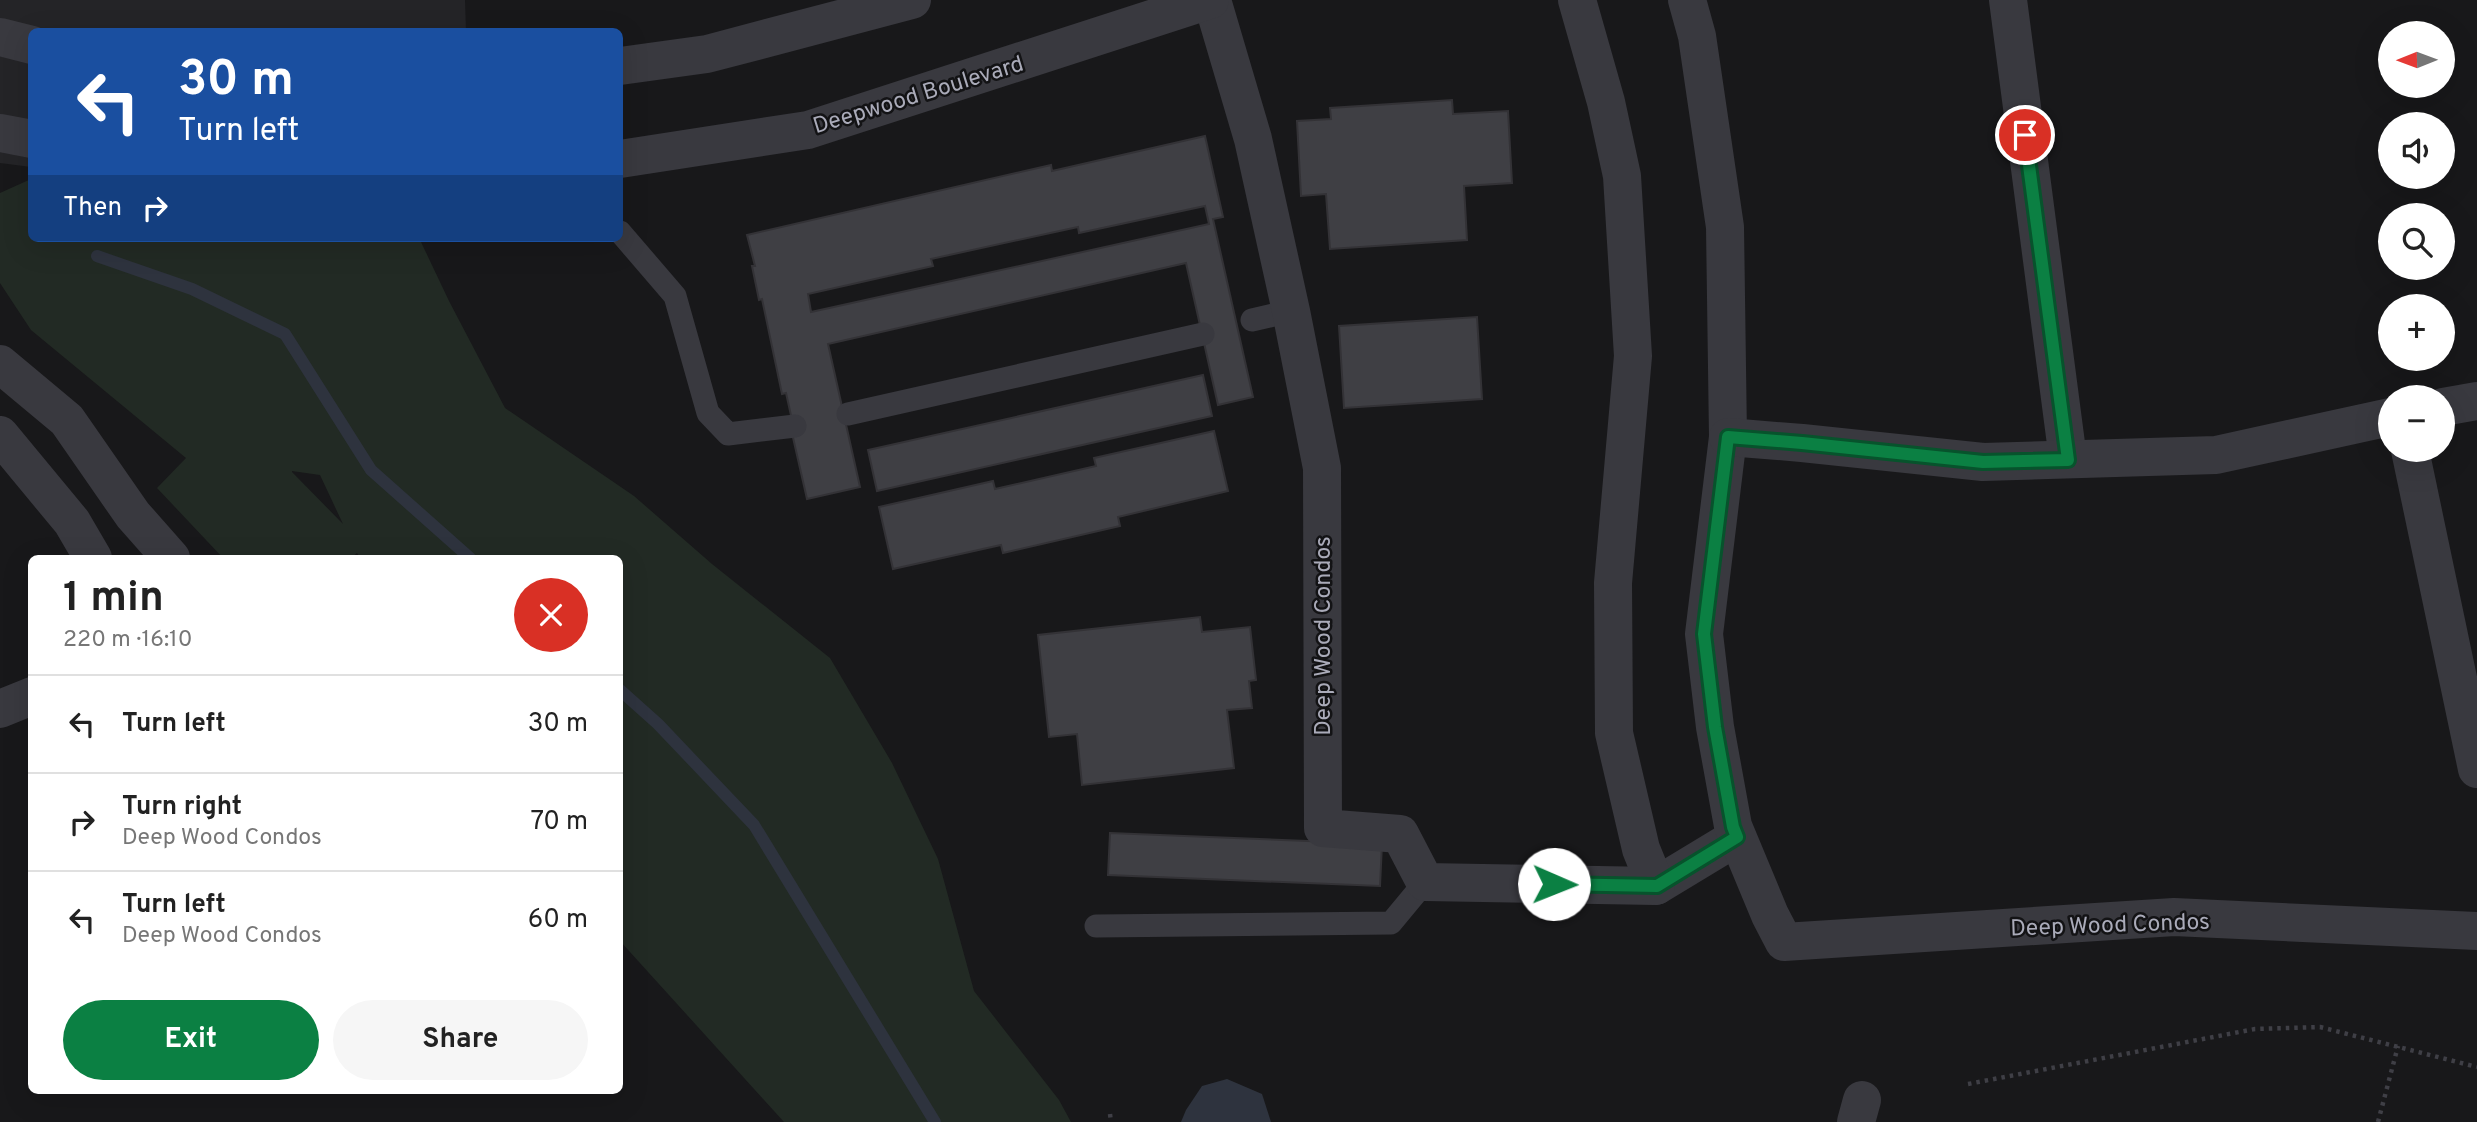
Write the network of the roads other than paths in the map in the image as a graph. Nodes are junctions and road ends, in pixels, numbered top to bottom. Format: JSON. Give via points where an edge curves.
{"nodes":[{"id":1,"x":912,"y":0,"type":"edge"},
{"id":2,"x":1211,"y":0,"type":"edge"},
{"id":3,"x":1577,"y":0,"type":"edge"},
{"id":4,"x":1687,"y":0,"type":"edge"},
{"id":5,"x":2008,"y":0,"type":"edge"},
{"id":6,"x":0,"y":37,"type":"edge"},
{"id":7,"x":28,"y":44,"type":"edge"},
{"id":8,"x":623,"y":66,"type":"edge"},
{"id":9,"x":0,"y":133,"type":"edge"},
{"id":10,"x":28,"y":138,"type":"edge"},
{"id":11,"x":623,"y":159,"type":"edge"},
{"id":12,"x":623,"y":235,"type":"edge"},
{"id":13,"x":1291,"y":311,"type":"junction"},
{"id":14,"x":1252,"y":320,"type":"dead end"},
{"id":15,"x":1203,"y":334,"type":"dead end"},
{"id":16,"x":0,"y":364,"type":"edge"},
{"id":17,"x":2477,"y":401,"type":"edge"},
{"id":18,"x":2455,"y":405,"type":"edge"},
{"id":19,"x":848,"y":414,"type":"dead end"},
{"id":20,"x":2378,"y":420,"type":"edge"},
{"id":21,"x":794,"y":426,"type":"dead end"},
{"id":22,"x":0,"y":435,"type":"edge"},
{"id":23,"x":1728,"y":437,"type":"junction"},
{"id":24,"x":2068,"y":460,"type":"junction"},
{"id":25,"x":2413,"y":462,"type":"edge"},
{"id":26,"x":91,"y":555,"type":"edge"},
{"id":27,"x":168,"y":555,"type":"edge"},
{"id":28,"x":28,"y":698,"type":"edge"},
{"id":29,"x":0,"y":709,"type":"edge"},
{"id":30,"x":2477,"y":769,"type":"edge"},
{"id":31,"x":1737,"y":837,"type":"junction"},
{"id":32,"x":1425,"y":882,"type":"junction"},
{"id":33,"x":1657,"y":886,"type":"junction"},
{"id":34,"x":1096,"y":926,"type":"dead end"},
{"id":35,"x":2477,"y":931,"type":"edge"}],
"edges":[{"from":1,"to":8,"type":"street","via":[[707,54]]},
{"from":2,"to":11,"type":"street","name":"Deepwood Boulevard","via":[[808,130]]},
{"from":2,"to":13,"type":"street","name":"Deep Wood Condos","via":[[1252,139]]},
{"from":3,"to":33,"type":"street","via":[[1622,176],[1633,356],[1613,583],[1614,733],[1640,849]]},
{"from":4,"to":23,"type":"street","via":[[1697,36],[1725,227]]},
{"from":5,"to":24,"type":"street"},
{"from":6,"to":7,"type":"street"},
{"from":9,"to":10,"type":"street"},
{"from":12,"to":21,"type":"lane","via":[[675,296],[708,413],[728,434]]},
{"from":13,"to":14,"type":"lane"},
{"from":13,"to":32,"type":"street","name":"Deep Wood Condos","via":[[1322,468],[1323,828],[1401,834]]},
{"from":15,"to":19,"type":"lane"},
{"from":16,"to":27,"type":"street","via":[[67,420],[133,515]]},
{"from":17,"to":18,"type":"street"},
{"from":20,"to":24,"type":"street","via":[[2216,454]]},
{"from":22,"to":26,"type":"street","via":[[72,522]]},
{"from":23,"to":24,"type":"street","via":[[1983,462]]},
{"from":23,"to":31,"type":"street","via":[[1704,634],[1715,727]]},
{"from":25,"to":30,"type":"street"},
{"from":28,"to":29,"type":"street"},
{"from":31,"to":33,"type":"street"},
{"from":31,"to":35,"type":"street","name":"Deep Wood Condos","via":[[1784,942],[2174,917]]},
{"from":32,"to":33,"type":"street"},
{"from":32,"to":34,"type":"lane","via":[[1391,923]]}]}
